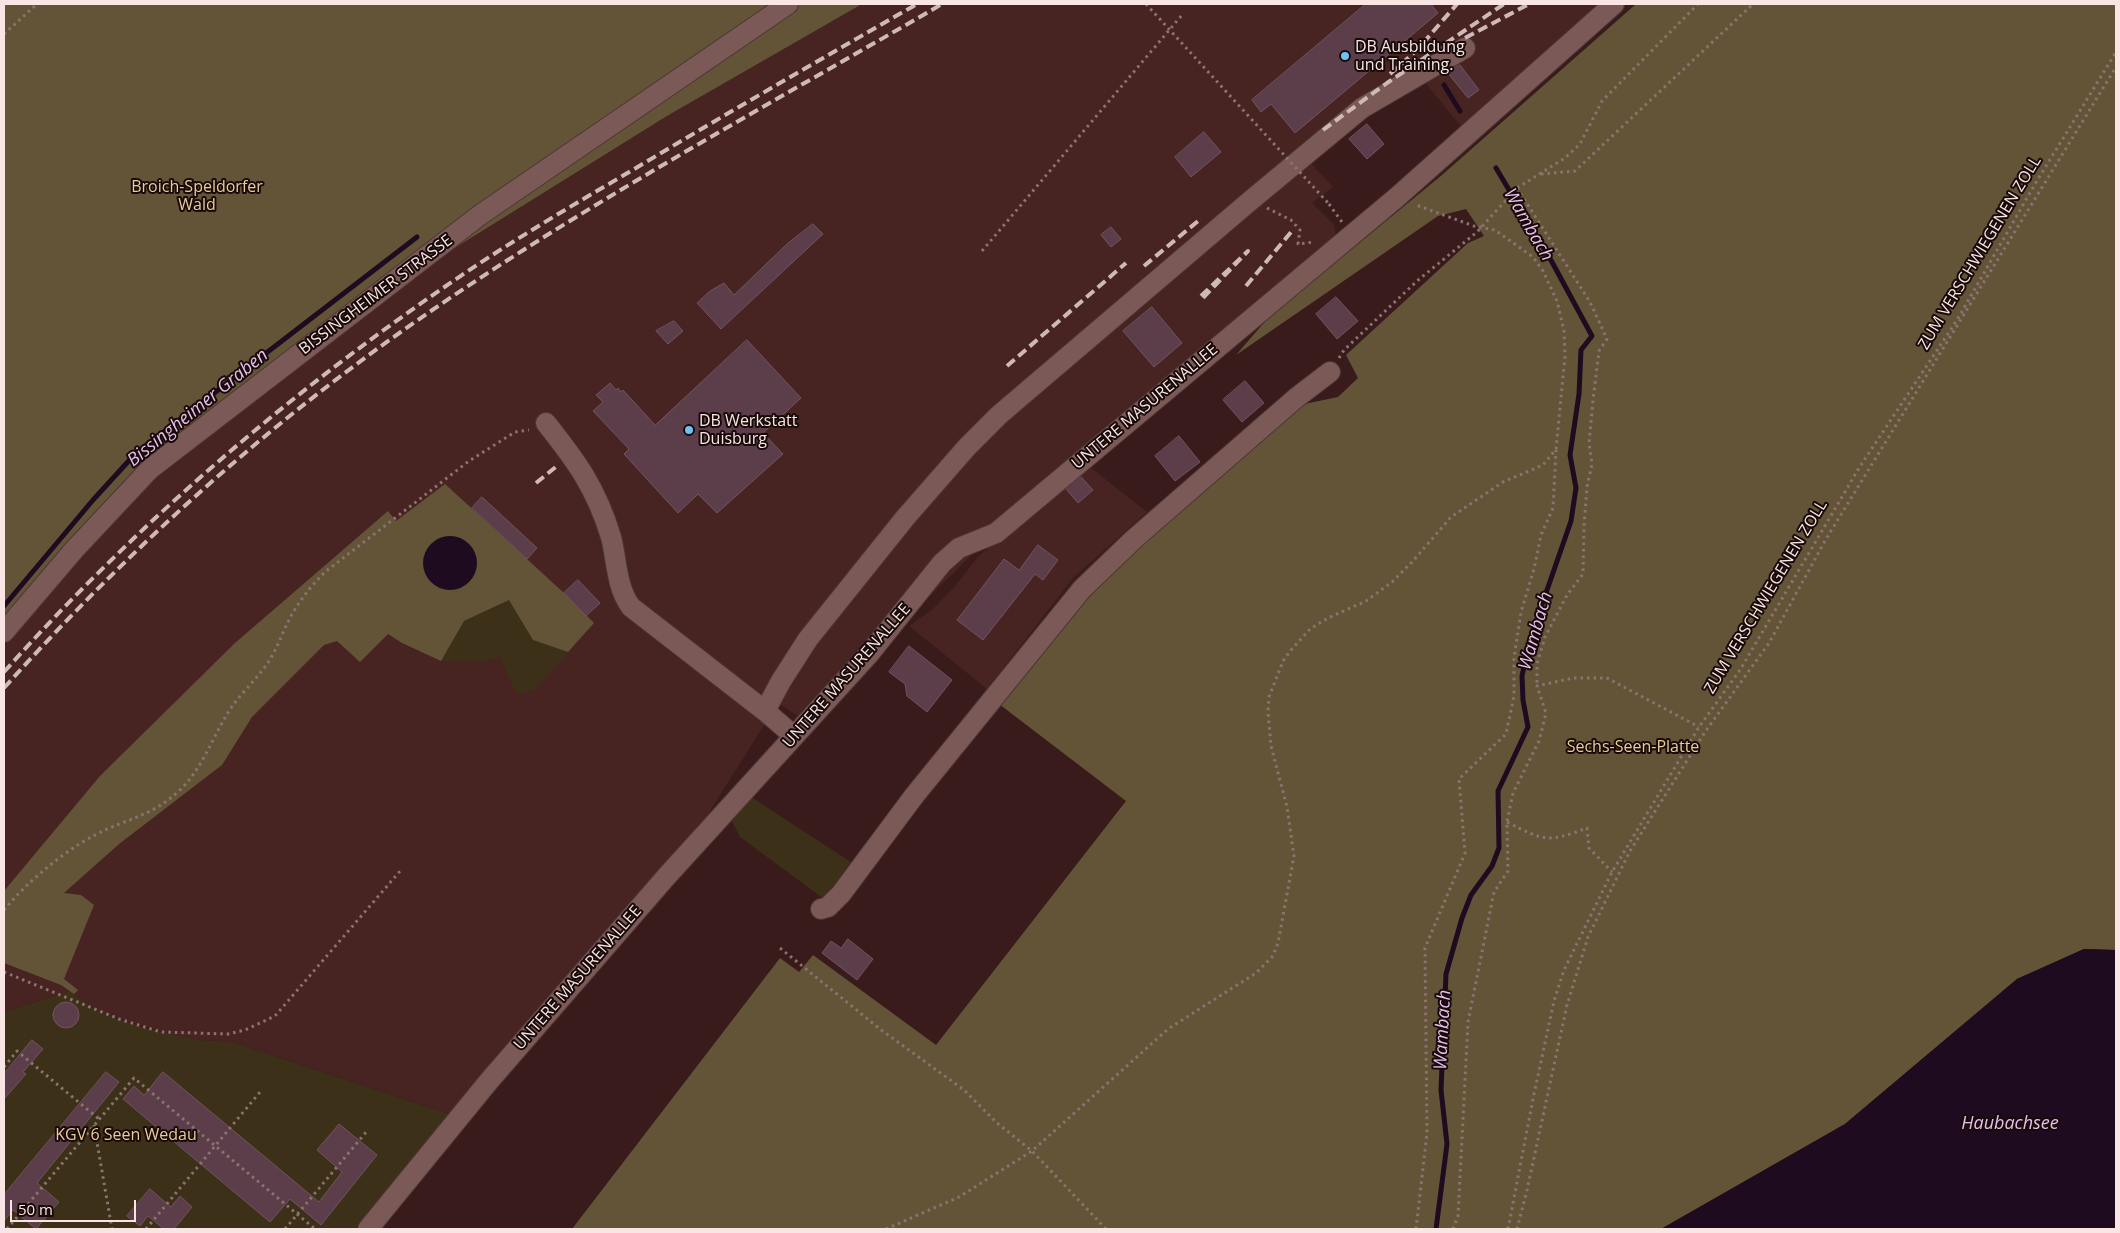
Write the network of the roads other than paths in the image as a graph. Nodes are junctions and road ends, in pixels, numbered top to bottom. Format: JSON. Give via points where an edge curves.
{"nodes":[{"id":1,"x":788,"y":4,"type":"edge"},
{"id":2,"x":1614,"y":4,"type":"edge"},
{"id":3,"x":1466,"y":48,"type":"dead end"},
{"id":4,"x":1330,"y":372,"type":"road end"},
{"id":5,"x":539,"y":426,"type":"road end"},
{"id":6,"x":4,"y":632,"type":"edge"},
{"id":7,"x":765,"y":710,"type":"junction"},
{"id":8,"x":794,"y":736,"type":"junction"},
{"id":9,"x":821,"y":910,"type":"dead end"},
{"id":10,"x":368,"y":1229,"type":"edge"}],
"edges":[{"from":1,"to":6,"type":"street","name":"BISSINGHEIMER STRASSE","via":[[480,215],[150,469],[74,550]]},
{"from":2,"to":8,"type":"street","name":"UNTERE MASURENALLEE","via":[[1396,198],[996,533],[953,553],[870,654]]},
{"from":3,"to":7,"type":"street","via":[[1362,108],[967,447],[808,639]]},
{"from":4,"to":9,"type":"street","via":[[1134,539],[1082,589],[914,796],[841,894]]},
{"from":5,"to":7,"type":"street","via":[[575,460],[595,493],[611,538],[622,592],[631,607]]},
{"from":7,"to":8,"type":"street"},
{"from":8,"to":10,"type":"street","name":"UNTERE MASURENALLEE","via":[[502,1066]]}]}
